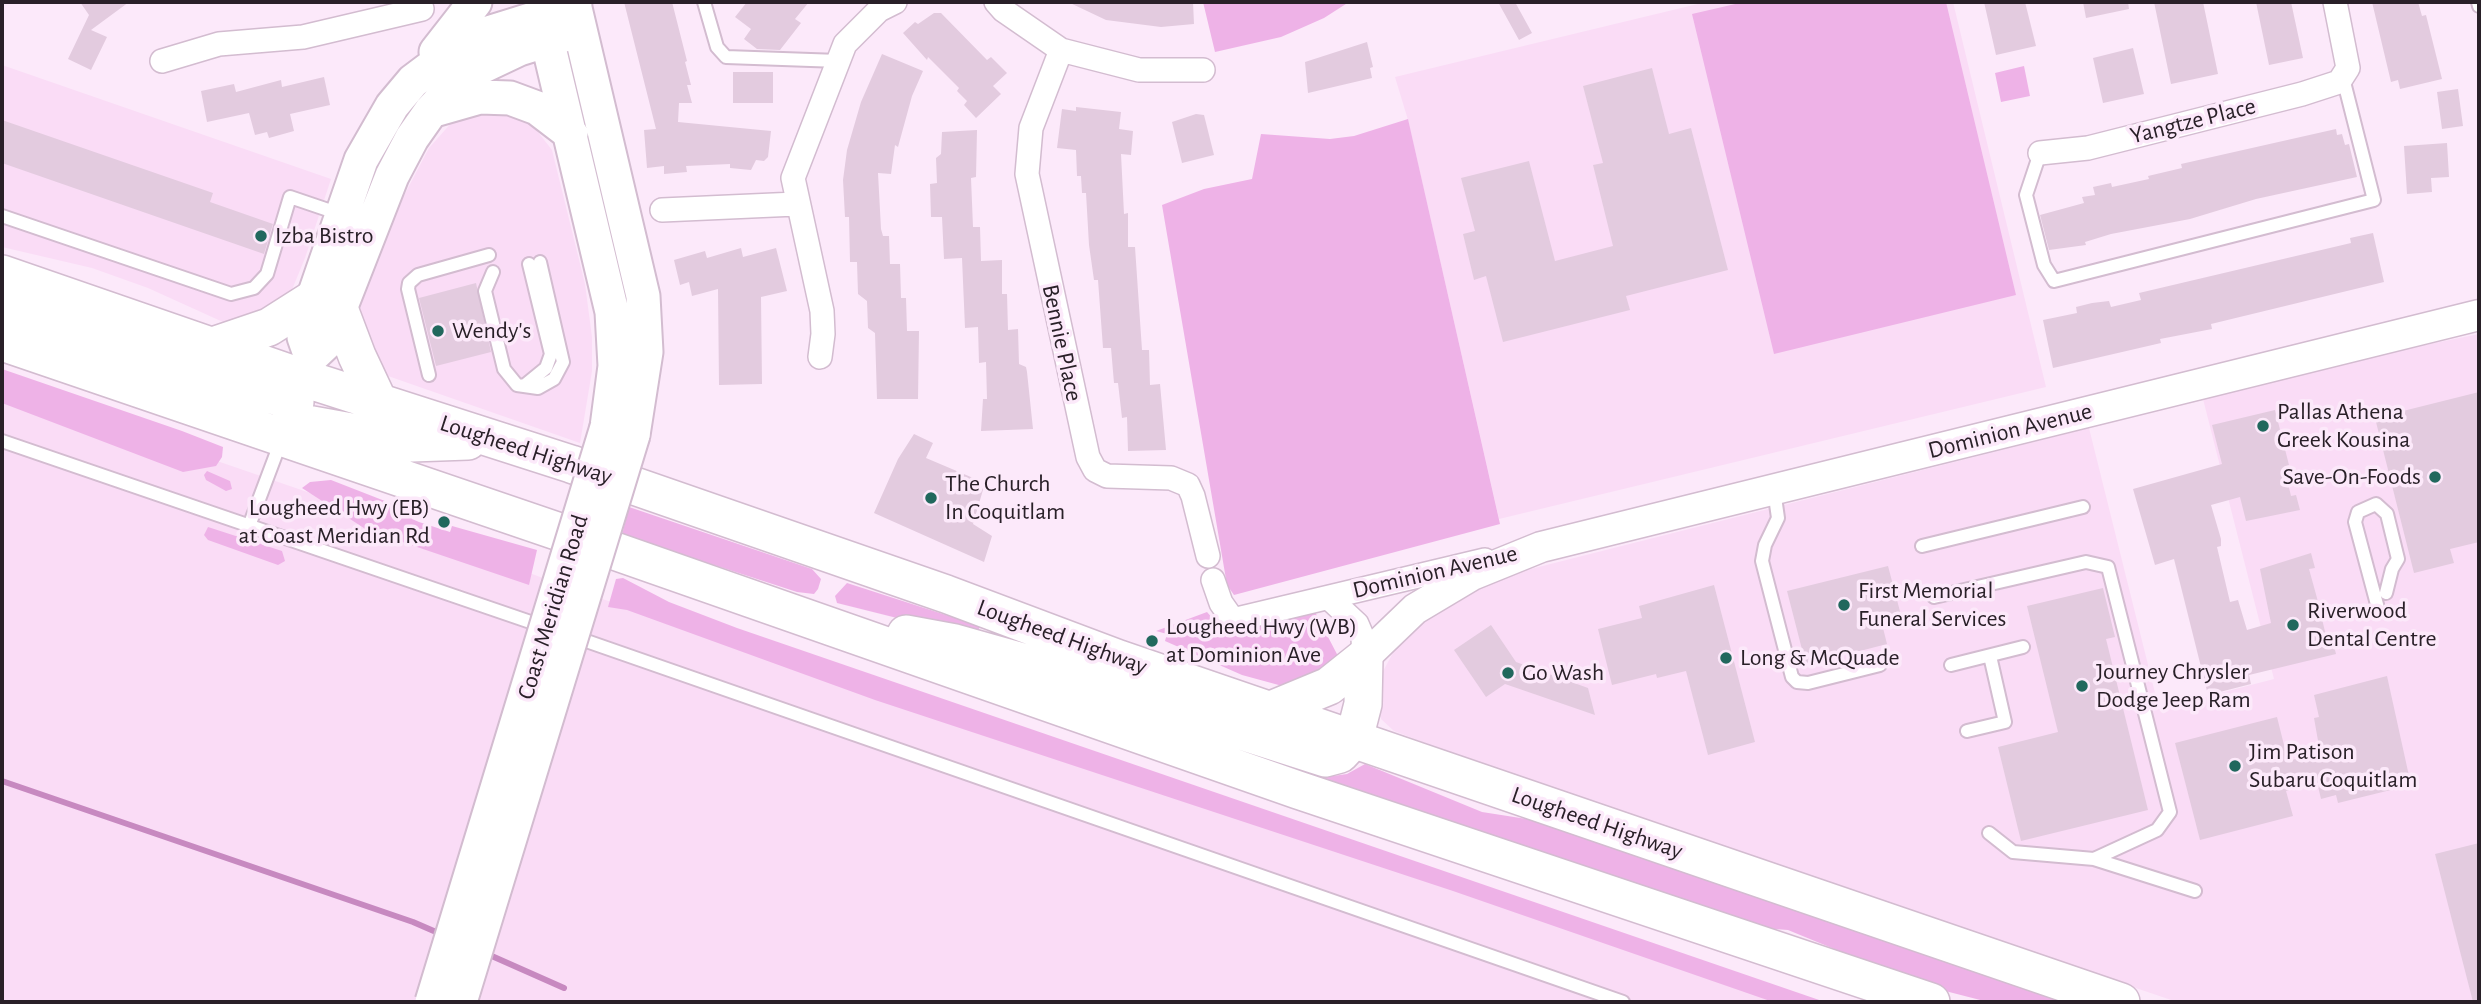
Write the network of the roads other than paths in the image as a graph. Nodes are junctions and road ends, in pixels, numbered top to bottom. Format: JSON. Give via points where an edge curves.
{"nodes":[{"id":1,"x":420,"y":2,"type":"edge"},
{"id":2,"x":475,"y":2,"type":"edge"},
{"id":3,"x":704,"y":2,"type":"edge"},
{"id":4,"x":895,"y":2,"type":"edge"},
{"id":5,"x":996,"y":2,"type":"edge"},
{"id":6,"x":2334,"y":2,"type":"edge"},
{"id":7,"x":576,"y":13,"type":"edge"},
{"id":8,"x":542,"y":19,"type":"edge"},
{"id":9,"x":1061,"y":50,"type":"junction"},
{"id":10,"x":162,"y":61,"type":"dead end"},
{"id":11,"x":839,"y":61,"type":"junction"},
{"id":12,"x":1203,"y":70,"type":"dead end"},
{"id":13,"x":2343,"y":78,"type":"junction"},
{"id":14,"x":413,"y":81,"type":"junction"},
{"id":15,"x":432,"y":111,"type":"junction"},
{"id":16,"x":571,"y":134,"type":"junction"},
{"id":17,"x":2040,"y":153,"type":"joint"},
{"id":18,"x":370,"y":185,"type":"junction"},
{"id":19,"x":796,"y":204,"type":"junction"},
{"id":20,"x":662,"y":210,"type":"dead end"},
{"id":21,"x":341,"y":214,"type":"junction"},
{"id":22,"x":2,"y":216,"type":"edge"},
{"id":23,"x":489,"y":255,"type":"dead end"},
{"id":24,"x":535,"y":263,"type":"dead end"},
{"id":25,"x":493,"y":272,"type":"dead end"},
{"id":26,"x":2,"y":274,"type":"edge"},
{"id":27,"x":326,"y":305,"type":"junction"},
{"id":28,"x":2,"y":311,"type":"edge"},
{"id":29,"x":2479,"y":315,"type":"edge"},
{"id":30,"x":2,"y":342,"type":"edge"},
{"id":31,"x":213,"y":346,"type":"junction"},
{"id":32,"x":820,"y":357,"type":"dead end"},
{"id":33,"x":429,"y":375,"type":"dead end"},
{"id":34,"x":296,"y":399,"type":"junction"},
{"id":35,"x":379,"y":403,"type":"junction"},
{"id":36,"x":620,"y":431,"type":"junction"},
{"id":37,"x":497,"y":440,"type":"junction"},
{"id":38,"x":2,"y":441,"type":"edge"},
{"id":39,"x":1774,"y":489,"type":"junction"},
{"id":40,"x":2083,"y":507,"type":"dead end"},
{"id":41,"x":249,"y":526,"type":"junction"},
{"id":42,"x":1922,"y":546,"type":"dead end"},
{"id":43,"x":1541,"y":547,"type":"junction"},
{"id":44,"x":1208,"y":556,"type":"dead end"},
{"id":45,"x":1213,"y":580,"type":"dead end"},
{"id":46,"x":2386,"y":593,"type":"dead end"},
{"id":47,"x":1934,"y":597,"type":"dead end"},
{"id":48,"x":1329,"y":598,"type":"junction"},
{"id":49,"x":2379,"y":612,"type":"dead end"},
{"id":50,"x":790,"y":613,"type":"junction"},
{"id":51,"x":2023,"y":647,"type":"dead end"},
{"id":52,"x":1990,"y":656,"type":"junction"},
{"id":53,"x":1364,"y":658,"type":"junction"},
{"id":54,"x":1880,"y":665,"type":"dead end"},
{"id":55,"x":1951,"y":665,"type":"dead end"},
{"id":56,"x":1271,"y":710,"type":"junction"},
{"id":57,"x":1967,"y":731,"type":"dead end"},
{"id":58,"x":1354,"y":739,"type":"junction"},
{"id":59,"x":1989,"y":833,"type":"dead end"},
{"id":60,"x":2094,"y":859,"type":"junction"},
{"id":61,"x":2196,"y":891,"type":"dead end"},
{"id":62,"x":432,"y":1002,"type":"edge"},
{"id":63,"x":460,"y":1002,"type":"edge"},
{"id":64,"x":1623,"y":1002,"type":"edge"},
{"id":65,"x":1931,"y":1002,"type":"edge"},
{"id":66,"x":2121,"y":1002,"type":"edge"}],
"edges":[{"from":1,"to":10,"type":"street","via":[[422,9],[303,37],[219,44]]},
{"from":2,"to":14,"type":"main road"},
{"from":3,"to":11,"type":"lane","via":[[717,47],[726,57]]},
{"from":4,"to":11,"type":"street","via":[[879,10],[845,44]]},
{"from":5,"to":9,"type":"street"},
{"from":6,"to":13,"type":"street","via":[[2347,56]]},
{"from":7,"to":8,"type":"main road"},
{"from":7,"to":36,"type":"main road","name":"Coast Meridian Road","via":[[643,296],[646,352]]},
{"from":8,"to":14,"type":"main road","via":[[470,38]]},
{"from":8,"to":15,"type":"main road","via":[[509,53],[470,73]]},
{"from":8,"to":16,"type":"main road","name":"Coast Meridian Road"},
{"from":9,"to":12,"type":"street","via":[[1139,70]]},
{"from":9,"to":44,"type":"street","name":"Bennie Place","via":[[1031,128],[1027,174],[1088,457],[1096,470],[1107,476],[1171,478],[1188,485]]},
{"from":11,"to":19,"type":"street","via":[[793,178]]},
{"from":13,"to":17,"type":"street","name":"Yangtze Place","via":[[2315,91],[2088,148]]},
{"from":13,"to":17,"type":"lane","via":[[2374,200],[2053,281],[2044,265],[2026,195]]},
{"from":14,"to":18,"type":"main road","via":[[374,133]]},
{"from":15,"to":16,"type":"main road","via":[[480,97],[510,98],[537,108]]},
{"from":15,"to":18,"type":"main road","via":[[404,152]]},
{"from":16,"to":36,"type":"main road","name":"Coast Meridian Road","via":[[612,312]]},
{"from":18,"to":21,"type":"main road"},
{"from":18,"to":27,"type":"main road"},
{"from":19,"to":20,"type":"street"},
{"from":19,"to":32,"type":"street","via":[[822,311]]},
{"from":21,"to":22,"type":"lane","via":[[290,197],[267,274],[254,288],[231,294]]},
{"from":21,"to":27,"type":"main road"},
{"from":23,"to":33,"type":"lane","via":[[418,275],[409,283]]},
{"from":24,"to":25,"type":"lane","via":[[551,354],[546,368],[524,386],[512,381],[504,369],[485,291]]},
{"from":26,"to":31,"type":"main road","name":"Lougheed Highway"},
{"from":27,"to":31,"type":"main road"},
{"from":27,"to":34,"type":"main road","via":[[304,337]]},
{"from":27,"to":35,"type":"main road"},
{"from":28,"to":34,"type":"main road"},
{"from":29,"to":39,"type":"street","name":"Dominion Avenue"},
{"from":30,"to":34,"type":"main road","name":"Lougheed Highway"},
{"from":31,"to":34,"type":"main road","name":"Lougheed Highway"},
{"from":34,"to":35,"type":"main road","name":"Lougheed Highway"},
{"from":34,"to":37,"type":"main road","via":[[412,443]]},
{"from":34,"to":41,"type":"lane"},
{"from":34,"to":50,"type":"main road","name":"Lougheed Highway"},
{"from":35,"to":37,"type":"main road","name":"Lougheed Highway"},
{"from":36,"to":62,"type":"main road","name":"Coast Meridian Road","bridge":true},
{"from":36,"to":63,"type":"main road","name":"Coast Meridian Road","bridge":true},
{"from":37,"to":56,"type":"main road","name":"Lougheed Highway"},
{"from":38,"to":41,"type":"lane"},
{"from":39,"to":43,"type":"street","name":"Dominion Avenue"},
{"from":39,"to":54,"type":"lane","via":[[1778,518],[1762,561],[1792,677],[1808,683]]},
{"from":40,"to":42,"type":"lane"},
{"from":41,"to":64,"type":"lane"},
{"from":43,"to":48,"type":"street","name":"Dominion Avenue"},
{"from":43,"to":53,"type":"street","name":"Dominion Avenue","via":[[1472,575],[1415,609]]},
{"from":45,"to":48,"type":"street","name":"Dominion Avenue","via":[[1233,621]]},
{"from":46,"to":49,"type":"lane","via":[[2398,559],[2387,513],[2376,504],[2358,512],[2356,522]]},
{"from":47,"to":60,"type":"lane","via":[[2086,562],[2108,567],[2170,812],[2157,830]]},
{"from":48,"to":53,"type":"street","name":"Dominion Avenue","via":[[1357,624]]},
{"from":50,"to":58,"type":"main road","via":[[955,643],[1313,756],[1340,754]]},
{"from":50,"to":65,"type":"main road","name":"Lougheed Highway","via":[[1298,790]]},
{"from":51,"to":52,"type":"lane"},
{"from":52,"to":55,"type":"lane"},
{"from":52,"to":57,"type":"lane","via":[[2005,722]]},
{"from":53,"to":56,"type":"main road","via":[[1329,686]]},
{"from":53,"to":58,"type":"main road","via":[[1363,704]]},
{"from":56,"to":58,"type":"main road","name":"Lougheed Highway"},
{"from":58,"to":66,"type":"main road","name":"Lougheed Highway"},
{"from":59,"to":60,"type":"lane","via":[[2013,852]]},
{"from":60,"to":61,"type":"lane"}]}
